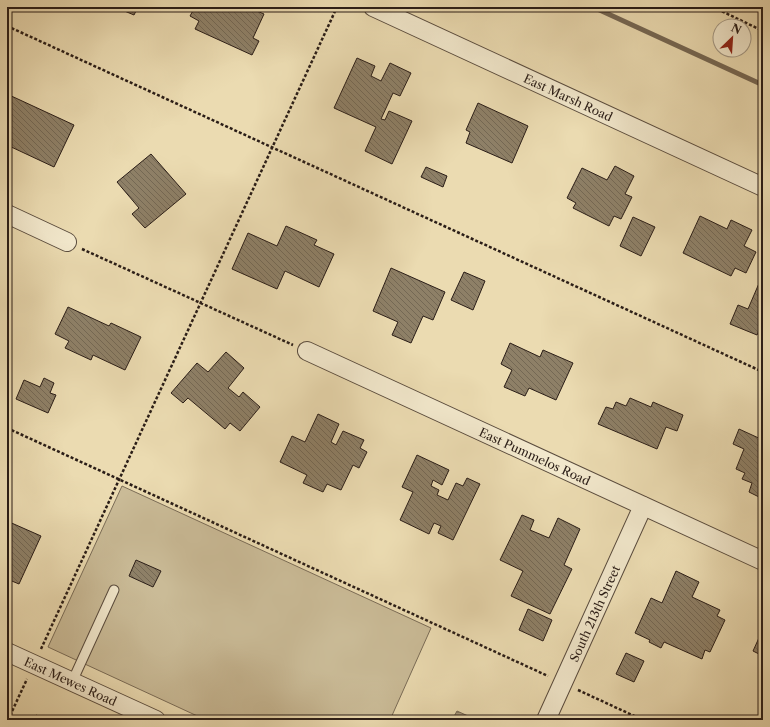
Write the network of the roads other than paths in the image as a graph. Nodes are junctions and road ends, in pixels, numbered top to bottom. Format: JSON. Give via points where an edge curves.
{"nodes":[{"id":1,"x":373,"y":7,"type":"edge"},
{"id":2,"x":763,"y":187,"type":"edge"},
{"id":3,"x":7,"y":214,"type":"edge"},
{"id":4,"x":67,"y":242,"type":"road end"},
{"id":5,"x":307,"y":351,"type":"road end"},
{"id":6,"x":643,"y":506,"type":"junction"},
{"id":7,"x":763,"y":561,"type":"edge"},
{"id":8,"x":114,"y":590,"type":"dead end"},
{"id":9,"x":7,"y":652,"type":"edge"},
{"id":10,"x":72,"y":682,"type":"junction"},
{"id":11,"x":156,"y":720,"type":"edge"},
{"id":12,"x":546,"y":720,"type":"edge"}],
"edges":[{"from":1,"to":2,"type":"street","name":"East Marsh Road"},
{"from":3,"to":4,"type":"street"},
{"from":5,"to":6,"type":"street","name":"East Pummelos Road"},
{"from":6,"to":7,"type":"street","name":"East Pummelos Road"},
{"from":6,"to":12,"type":"street","name":"South 213th Street"},
{"from":8,"to":10,"type":"lane"},
{"from":9,"to":10,"type":"street","name":"East Mewes Road"},
{"from":10,"to":11,"type":"street","name":"East Mewes Road"}]}
